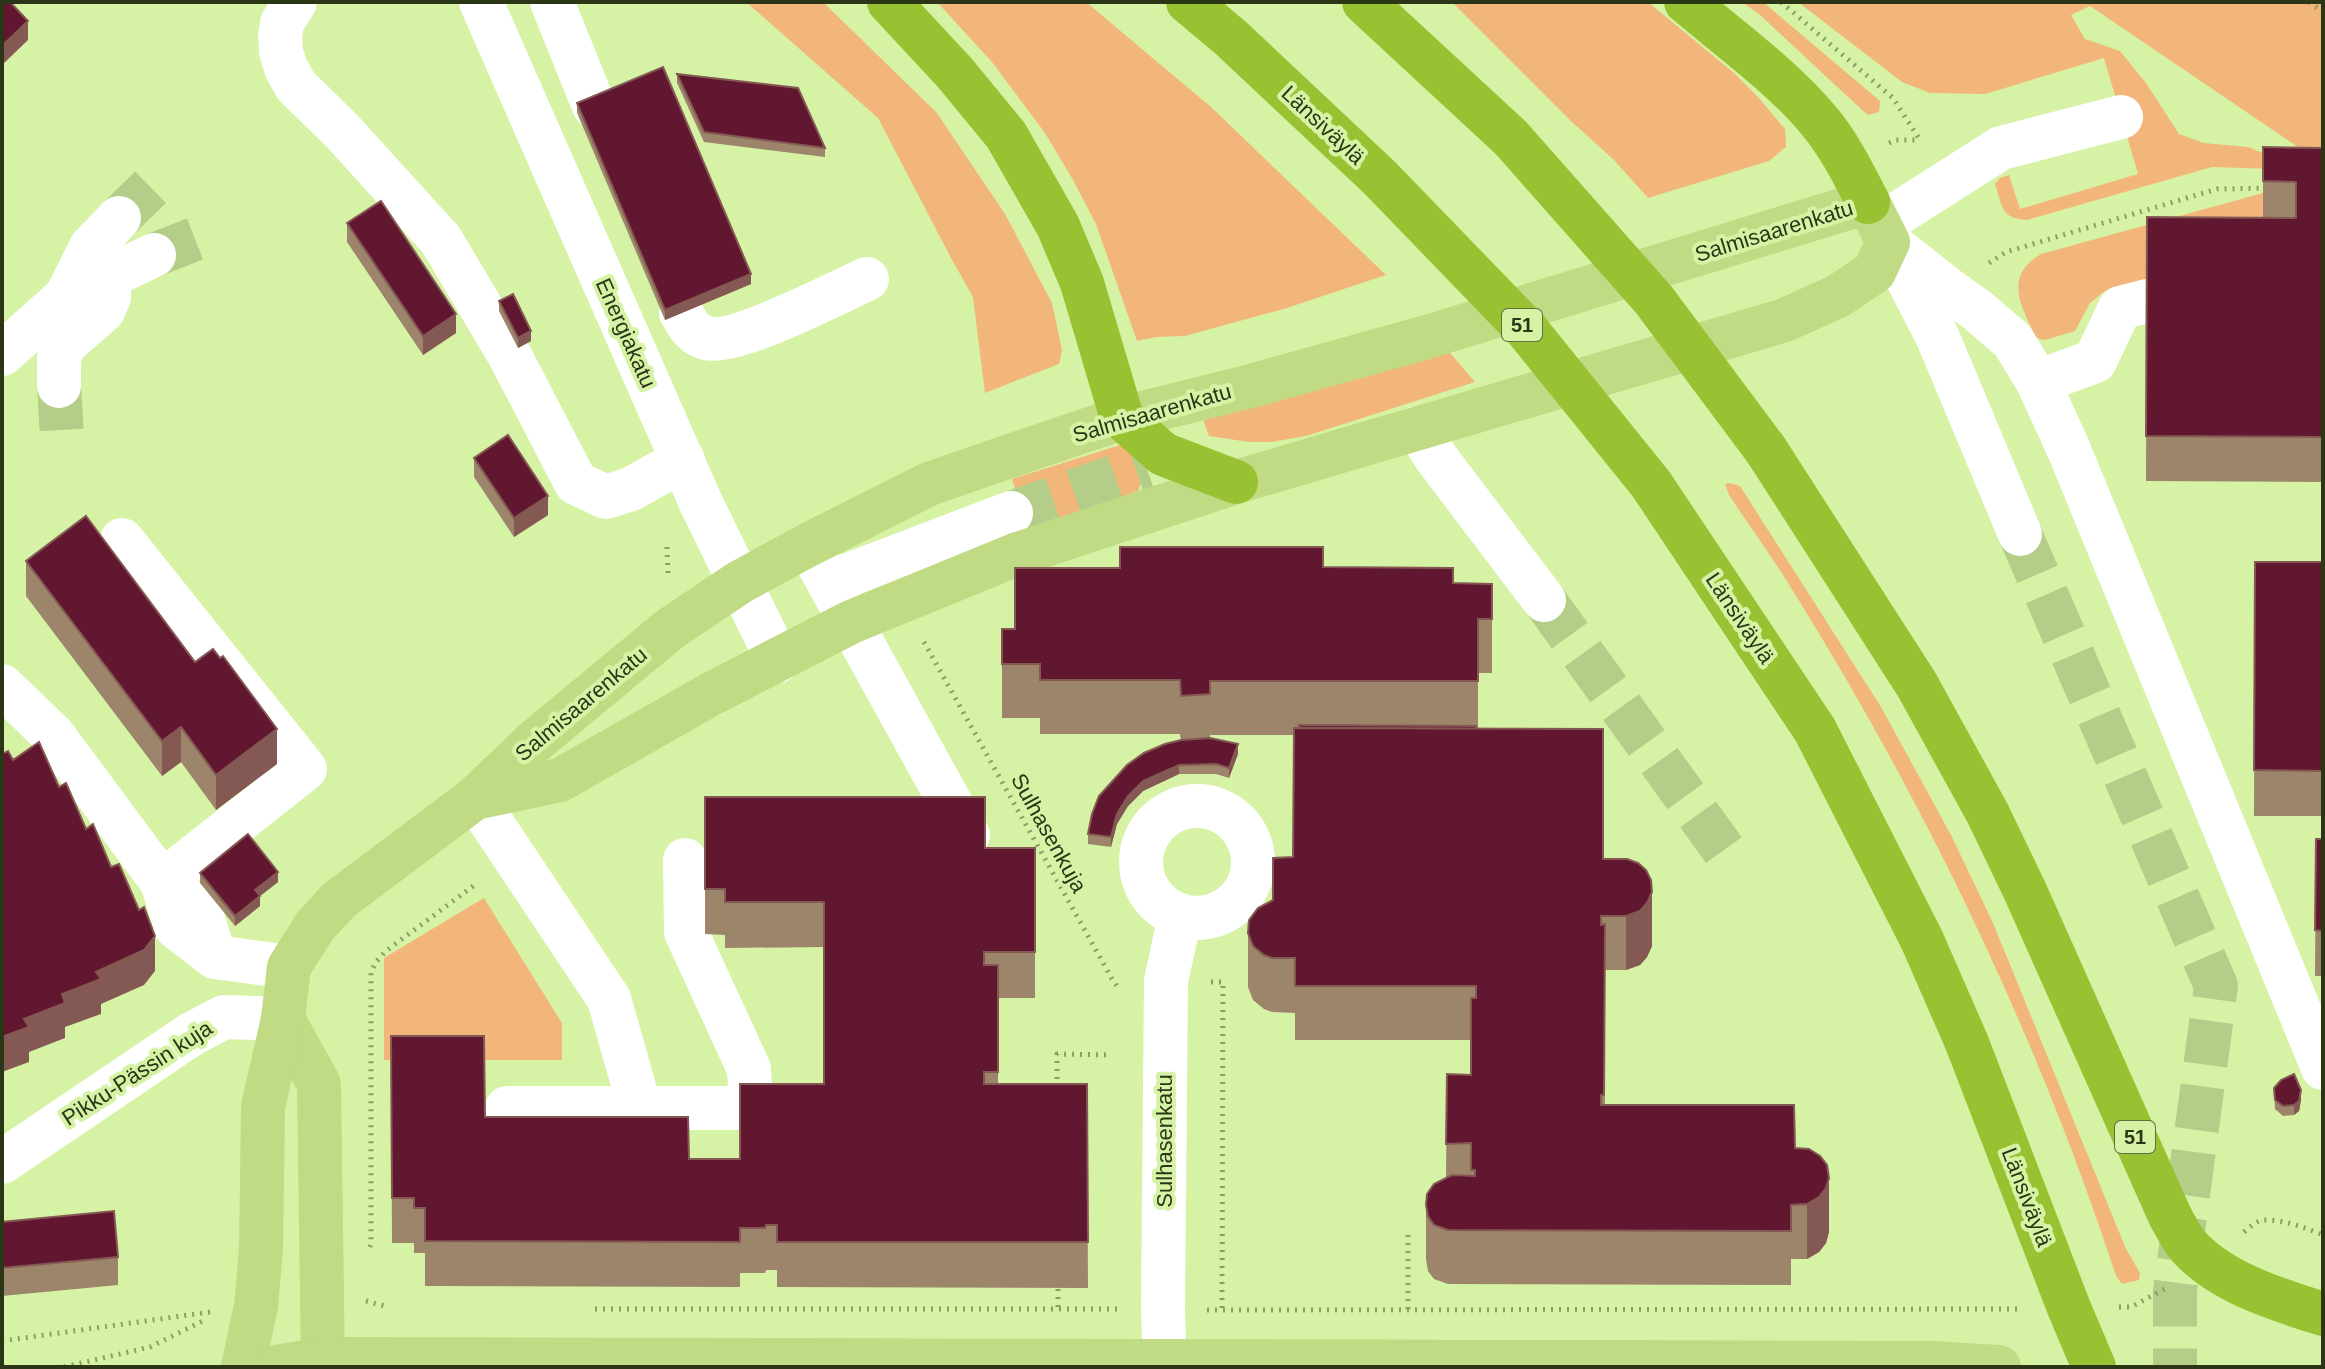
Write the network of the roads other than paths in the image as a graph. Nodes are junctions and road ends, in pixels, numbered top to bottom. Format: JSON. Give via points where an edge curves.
{"nodes":[{"id":1,"x":295,"y":2,"type":"edge"},
{"id":2,"x":481,"y":2,"type":"edge"},
{"id":3,"x":552,"y":2,"type":"edge"},
{"id":4,"x":889,"y":2,"type":"edge"},
{"id":5,"x":1188,"y":2,"type":"edge"},
{"id":6,"x":1364,"y":2,"type":"edge"},
{"id":7,"x":1686,"y":2,"type":"edge"},
{"id":8,"x":594,"y":106,"type":"edge"},
{"id":9,"x":2121,"y":117,"type":"dead end"},
{"id":10,"x":119,"y":218,"type":"tunnel mouth"},
{"id":11,"x":1879,"y":223,"type":"junction"},
{"id":12,"x":154,"y":255,"type":"tunnel mouth"},
{"id":13,"x":109,"y":276,"type":"junction"},
{"id":14,"x":867,"y":279,"type":"dead end"},
{"id":15,"x":66,"y":297,"type":"junction"},
{"id":16,"x":2147,"y":301,"type":"edge"},
{"id":17,"x":681,"y":313,"type":"edge"},
{"id":18,"x":2,"y":354,"type":"edge"},
{"id":19,"x":2038,"y":382,"type":"junction"},
{"id":20,"x":59,"y":386,"type":"tunnel mouth"},
{"id":21,"x":1122,"y":418,"type":"junction"},
{"id":22,"x":1417,"y":428,"type":"junction"},
{"id":23,"x":683,"y":460,"type":"junction"},
{"id":24,"x":1236,"y":482,"type":"junction"},
{"id":25,"x":1011,"y":513,"type":"tunnel mouth"},
{"id":26,"x":2020,"y":534,"type":"tunnel mouth"},
{"id":27,"x":122,"y":540,"type":"dead end"},
{"id":28,"x":819,"y":564,"type":"junction"},
{"id":29,"x":740,"y":582,"type":"junction"},
{"id":30,"x":1544,"y":600,"type":"tunnel mouth"},
{"id":31,"x":851,"y":622,"type":"junction"},
{"id":32,"x":778,"y":661,"type":"junction"},
{"id":33,"x":2,"y":686,"type":"edge"},
{"id":34,"x":475,"y":798,"type":"junction"},
{"id":35,"x":968,"y":835,"type":"edge"},
{"id":36,"x":685,"y":860,"type":"dead end"},
{"id":37,"x":162,"y":882,"type":"junction"},
{"id":38,"x":1180,"y":916,"type":"dead end"},
{"id":39,"x":289,"y":967,"type":"junction"},
{"id":40,"x":283,"y":1019,"type":"junction"},
{"id":41,"x":2323,"y":1068,"type":"edge"},
{"id":42,"x":507,"y":1108,"type":"dead end"},
{"id":43,"x":640,"y":1108,"type":"junction"},
{"id":44,"x":2,"y":1162,"type":"edge"},
{"id":45,"x":2323,"y":1314,"type":"edge"},
{"id":46,"x":323,"y":1363,"type":"edge"},
{"id":47,"x":1166,"y":1365,"type":"edge"},
{"id":48,"x":243,"y":1367,"type":"edge"},
{"id":49,"x":276,"y":1367,"type":"edge"},
{"id":50,"x":1999,"y":1367,"type":"edge"},
{"id":51,"x":2094,"y":1367,"type":"edge"}],
"edges":[{"from":1,"to":23,"type":"street","via":[[280,36],[286,68],[296,86],[441,240],[576,483],[606,497]]},
{"from":2,"to":23,"type":"street","name":"Energiakatu"},
{"from":3,"to":8,"type":"street"},
{"from":4,"to":21,"type":"highway","via":[[1006,135],[1058,226],[1082,283]]},
{"from":5,"to":51,"type":"highway","name":"Länsiväylä","number":"51","via":[[1380,178],[1526,329],[1651,484],[1815,730],[1915,926],[1967,1043]]},
{"from":6,"to":45,"type":"highway","number":"51","via":[[1511,138],[1654,300],[1766,450],[1917,685],[1988,814],[2187,1245],[2241,1283]]},
{"from":7,"to":11,"type":"highway","via":[[1801,100],[1846,160]]},
{"from":9,"to":11,"type":"street","via":[[2001,148]]},
{"from":10,"to":15,"type":"street","via":[[91,247]]},
{"from":11,"to":19,"type":"street","via":[[1949,290],[2013,341]]},
{"from":11,"to":21,"type":"main road","name":"Salmisaarenkatu"},
{"from":11,"to":22,"type":"main road","name":"Salmisaarenkatu","via":[[1874,272],[1838,296],[1785,320]]},
{"from":11,"to":26,"type":"street","via":[[1938,338]]},
{"from":12,"to":13,"type":"street"},
{"from":13,"to":15,"type":"street"},
{"from":13,"to":20,"type":"street","via":[[103,311],[65,344],[59,357]]},
{"from":14,"to":17,"type":"street","via":[[744,334],[721,339],[692,332]]},
{"from":15,"to":18,"type":"street"},
{"from":16,"to":19,"type":"street","via":[[2120,308],[2095,361]]},
{"from":19,"to":41,"type":"street"},
{"from":21,"to":24,"type":"highway","via":[[1163,454]]},
{"from":21,"to":28,"type":"main road","name":"Salmisaarenkatu","via":[[929,484]]},
{"from":22,"to":24,"type":"main road","name":"Salmisaarenkatu"},
{"from":22,"to":30,"type":"street"},
{"from":23,"to":29,"type":"street","name":"Energiakatu"},
{"from":24,"to":31,"type":"main road","name":"Salmisaarenkatu","via":[[1015,555]]},
{"from":25,"to":28,"type":"street"},
{"from":27,"to":37,"type":"street","via":[[305,769]]},
{"from":28,"to":29,"type":"main road","name":"Salmisaarenkatu"},
{"from":28,"to":31,"type":"street"},
{"from":29,"to":32,"type":"street","name":"Energiakatu"},
{"from":29,"to":34,"type":"main road","name":"Salmisaarenkatu","via":[[670,629]]},
{"from":31,"to":32,"type":"main road","name":"Salmisaarenkatu"},
{"from":31,"to":35,"type":"street"},
{"from":32,"to":34,"type":"main road","name":"Salmisaarenkatu","via":[[560,780]]},
{"from":33,"to":37,"type":"street","via":[[53,735]]},
{"from":34,"to":39,"type":"main road","name":"Salmisaarenkatu","via":[[339,900]]},
{"from":34,"to":43,"type":"street","via":[[609,999]]},
{"from":36,"to":43,"type":"street","via":[[686,932],[749,1069],[751,1108]]},
{"from":37,"to":39,"type":"street","via":[[200,910],[215,957]]},
{"from":38,"to":47,"type":"street","name":"Sulhasenkatu","via":[[1166,981]]},
{"from":39,"to":40,"type":"main road","name":"Salmisaarenkatu"},
{"from":40,"to":44,"type":"street","name":"Pikku-Pässin kuja","via":[[224,1017]]},
{"from":40,"to":46,"type":"main road","via":[[319,1084]]},
{"from":40,"to":48,"type":"main road","name":"Salmisaarenkatu","via":[[263,1107],[261,1249]]},
{"from":42,"to":43,"type":"street"},
{"from":46,"to":47,"type":"main road","via":[[729,1359]]},
{"from":46,"to":49,"type":"main road"},
{"from":47,"to":50,"type":"main road","via":[[1901,1362]]}]}
